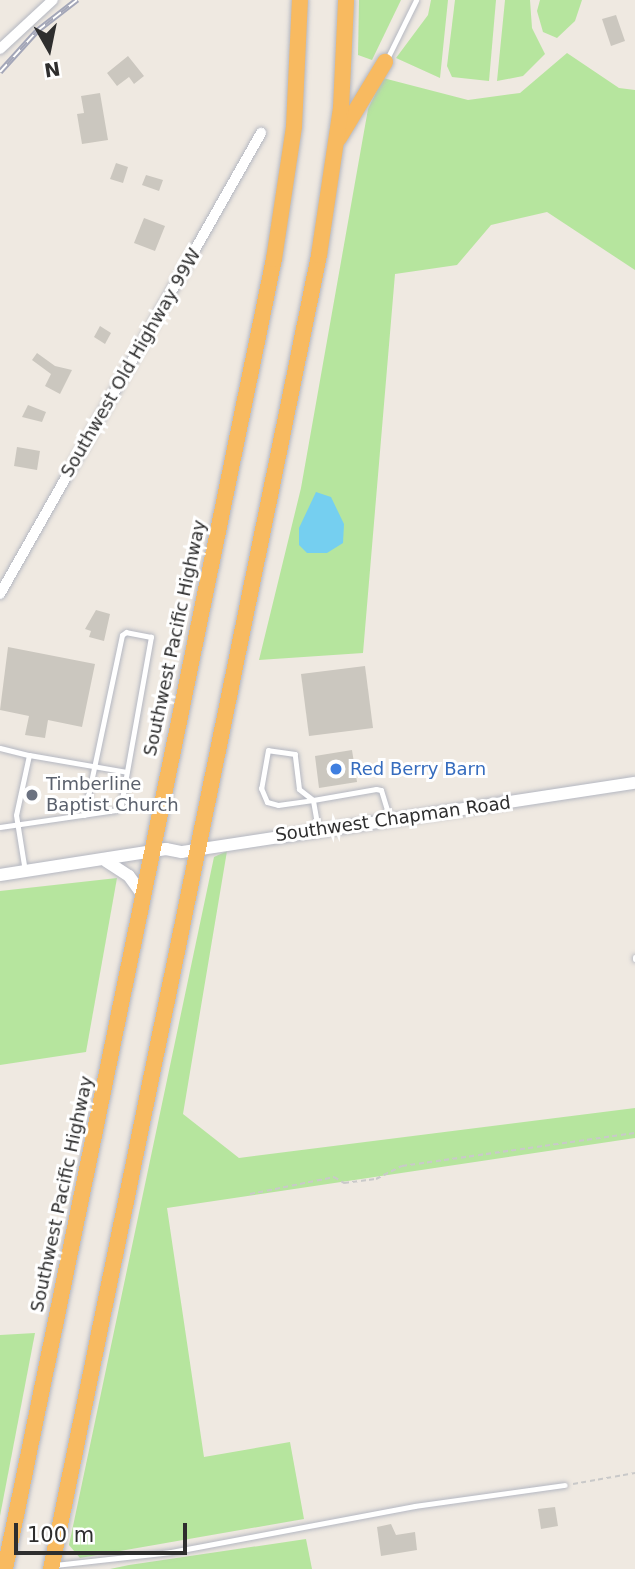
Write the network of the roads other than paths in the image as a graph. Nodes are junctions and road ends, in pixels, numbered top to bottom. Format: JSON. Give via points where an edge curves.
{"nodes":[{"id":1,"x":53,"y":0,"type":"edge"},
{"id":2,"x":300,"y":0,"type":"edge"},
{"id":3,"x":345,"y":0,"type":"edge"},
{"id":4,"x":416,"y":0,"type":"edge"},
{"id":5,"x":0,"y":49,"type":"edge"},
{"id":6,"x":385,"y":62,"type":"joint"},
{"id":7,"x":261,"y":133,"type":"dead end"},
{"id":8,"x":336,"y":143,"type":"junction"},
{"id":9,"x":0,"y":594,"type":"edge"},
{"id":10,"x":0,"y":748,"type":"edge"},
{"id":11,"x":29,"y":755,"type":"junction"},
{"id":12,"x":94,"y":766,"type":"junction"},
{"id":13,"x":127,"y":772,"type":"junction"},
{"id":14,"x":635,"y":783,"type":"edge"},
{"id":15,"x":313,"y":800,"type":"junction"},
{"id":16,"x":84,"y":815,"type":"junction"},
{"id":17,"x":390,"y":819,"type":"junction"},
{"id":18,"x":18,"y":825,"type":"junction"},
{"id":19,"x":0,"y":827,"type":"edge"},
{"id":20,"x":318,"y":829,"type":"junction"},
{"id":21,"x":198,"y":849,"type":"junction"},
{"id":22,"x":152,"y":851,"type":"junction"},
{"id":23,"x":106,"y":861,"type":"junction"},
{"id":24,"x":25,"y":872,"type":"junction"},
{"id":25,"x":0,"y":875,"type":"edge"},
{"id":26,"x":143,"y":895,"type":"junction"},
{"id":27,"x":565,"y":1485,"type":"road end"},
{"id":28,"x":51,"y":1567,"type":"edge"},
{"id":29,"x":5,"y":1569,"type":"edge"}],
"edges":[{"from":1,"to":5,"type":"street"},
{"from":2,"to":22,"type":"highway","name":"Southwest Pacific Highway","via":[[294,126],[279,227]]},
{"from":3,"to":8,"type":"highway"},
{"from":4,"to":6,"type":"lane"},
{"from":6,"to":8,"type":"highway"},
{"from":7,"to":9,"type":"street","name":"Southwest Old Highway 99W"},
{"from":8,"to":21,"type":"highway","via":[[313,287]]},
{"from":10,"to":11,"type":"lane"},
{"from":11,"to":12,"type":"lane"},
{"from":11,"to":18,"type":"lane"},
{"from":12,"to":13,"type":"lane"},
{"from":12,"to":13,"type":"lane","via":[[122,635],[127,632],[151,637],[153,642]]},
{"from":12,"to":16,"type":"lane"},
{"from":13,"to":16,"type":"lane","via":[[121,805]]},
{"from":14,"to":17,"type":"street","name":"Southwest Chapman Road"},
{"from":15,"to":15,"type":"lane","via":[[299,789],[295,754],[268,751],[261,788],[267,802]]},
{"from":15,"to":17,"type":"lane","via":[[376,789],[385,793]]},
{"from":15,"to":20,"type":"lane"},
{"from":16,"to":18,"type":"lane"},
{"from":17,"to":20,"type":"street","name":"Southwest Chapman Road"},
{"from":18,"to":19,"type":"lane"},
{"from":18,"to":24,"type":"lane"},
{"from":20,"to":21,"type":"street","name":"Southwest Chapman Road"},
{"from":21,"to":22,"type":"street","name":"Southwest Chapman Road"},
{"from":21,"to":28,"type":"highway"},
{"from":22,"to":23,"type":"street","name":"Southwest Chapman Road"},
{"from":22,"to":26,"type":"highway","name":"Southwest Pacific Highway"},
{"from":23,"to":24,"type":"street","name":"Southwest Chapman Road"},
{"from":23,"to":26,"type":"street","via":[[128,876]]},
{"from":24,"to":25,"type":"street","name":"Southwest Chapman Road"},
{"from":26,"to":29,"type":"highway","name":"Southwest Pacific Highway"},
{"from":27,"to":28,"type":"lane"}]}
